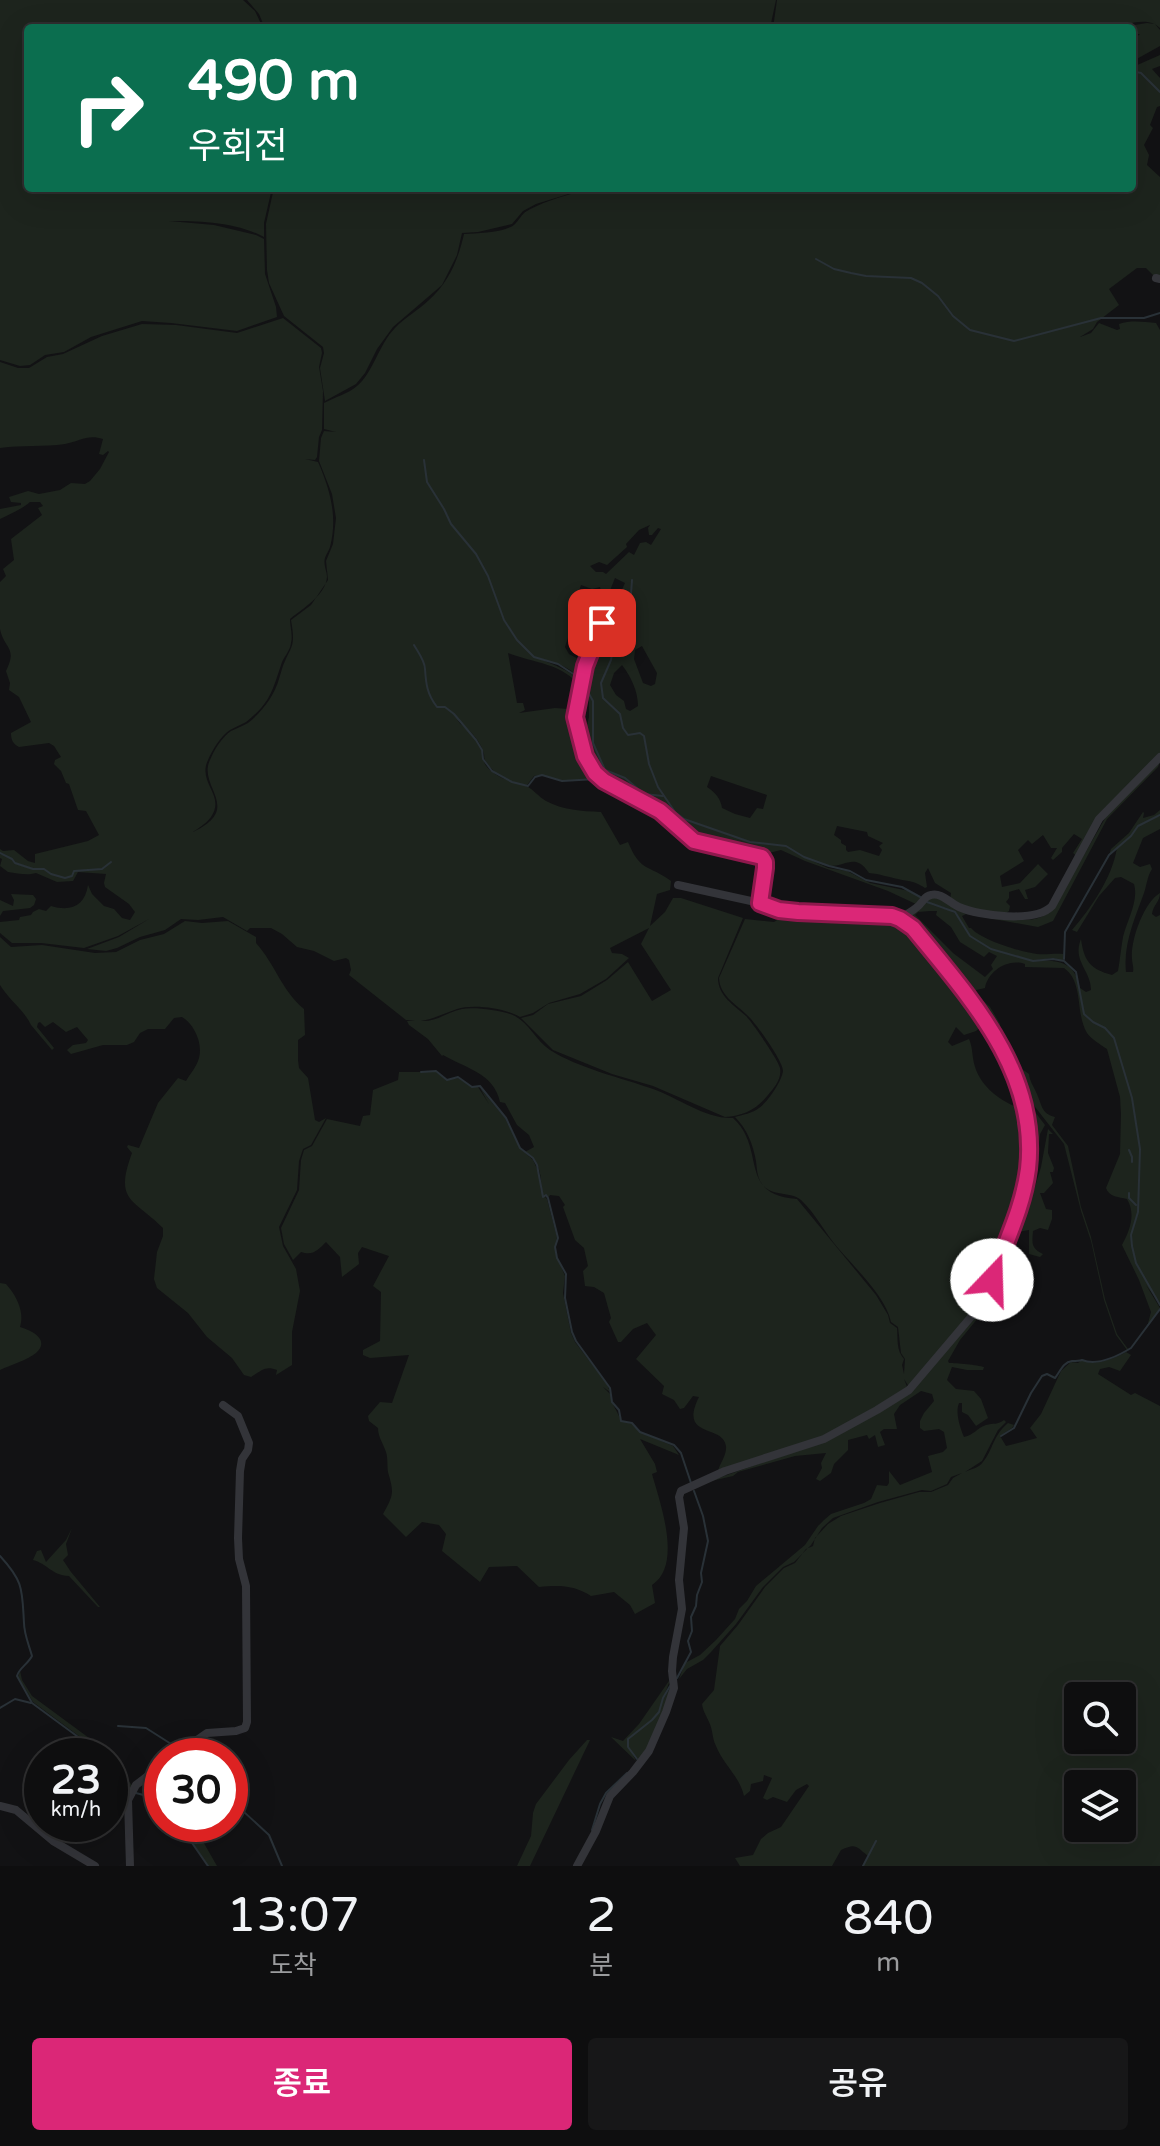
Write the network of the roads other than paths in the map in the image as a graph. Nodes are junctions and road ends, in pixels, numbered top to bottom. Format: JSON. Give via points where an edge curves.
{"nodes":[{"id":1,"x":602,"y":623,"type":"dead end"},
{"id":2,"x":1160,"y":757,"type":"edge"},
{"id":3,"x":678,"y":885,"type":"dead end"},
{"id":4,"x":760,"y":903,"type":"junction"},
{"id":5,"x":900,"y":919,"type":"junction"},
{"id":6,"x":223,"y":1405,"type":"dead end"},
{"id":7,"x":200,"y":1738,"type":"edge"},
{"id":8,"x":144,"y":1779,"type":"edge"},
{"id":9,"x":0,"y":1806,"type":"edge"},
{"id":10,"x":95,"y":1866,"type":"edge"},
{"id":11,"x":130,"y":1866,"type":"edge"},
{"id":12,"x":577,"y":1866,"type":"edge"}],
"edges":[{"from":1,"to":4,"type":"street","via":[[585,666],[575,717],[590,765],[604,781],[660,811],[694,841],[762,857]]},
{"from":2,"to":5,"type":"street","via":[[1099,819],[1047,912],[1028,917],[969,910],[931,894]]},
{"from":3,"to":4,"type":"street"},
{"from":4,"to":5,"type":"street","via":[[789,911]]},
{"from":5,"to":12,"type":"street","via":[[981,1012],[1019,1088],[1029,1141],[1015,1223],[981,1305],[909,1390],[824,1439],[681,1491],[682,1609],[673,1657],[674,1688],[649,1751],[610,1796]]},
{"from":6,"to":7,"type":"street","via":[[238,1416],[249,1443],[240,1471],[238,1538],[246,1586],[247,1722],[245,1728]]},
{"from":8,"to":11,"type":"street","via":[[128,1800]]},
{"from":9,"to":10,"type":"street","via":[[16,1810]]}]}
